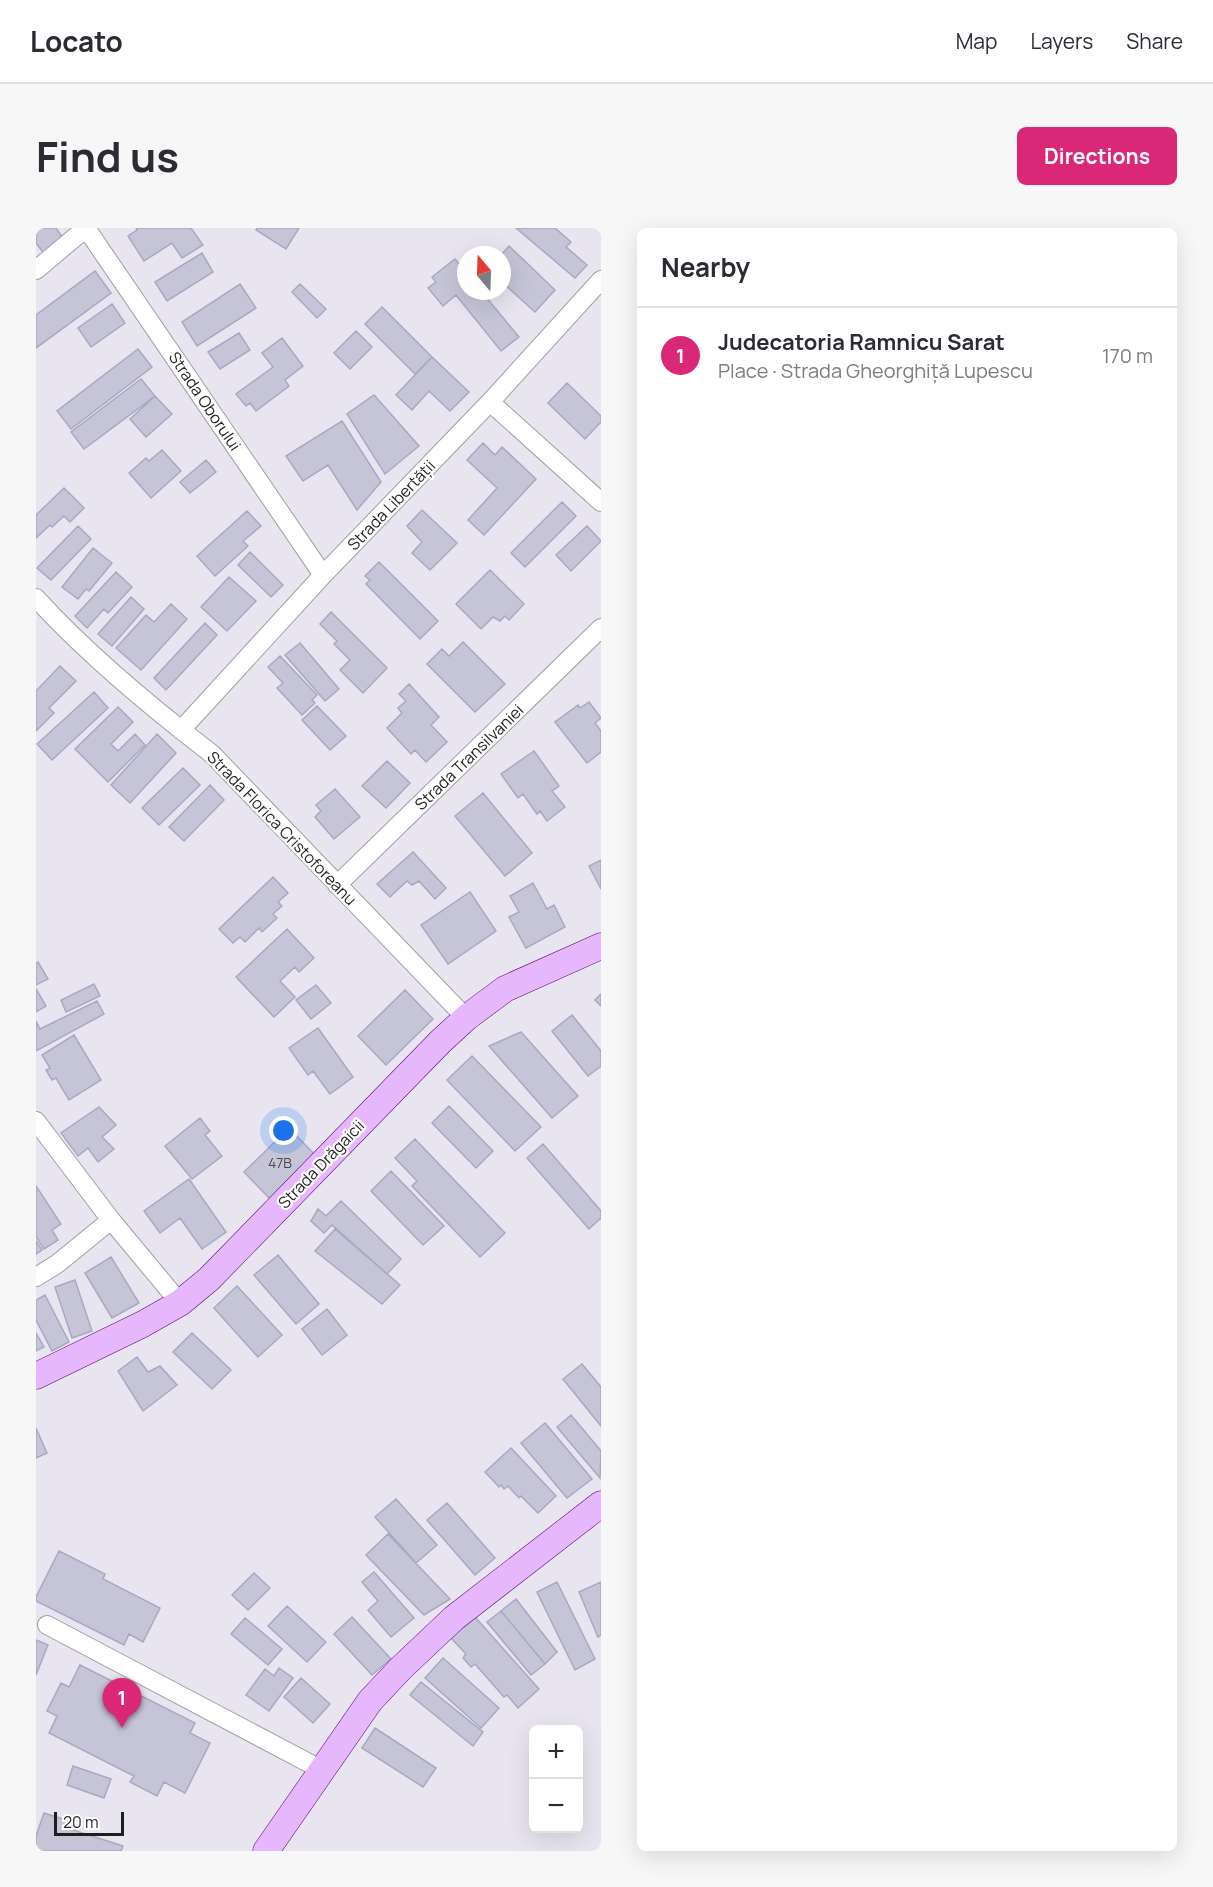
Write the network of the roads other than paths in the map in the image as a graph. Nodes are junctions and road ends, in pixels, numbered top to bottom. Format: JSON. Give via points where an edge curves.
{"nodes":[{"id":1,"x":86,"y":228,"type":"edge"},
{"id":2,"x":36,"y":270,"type":"edge"},
{"id":3,"x":601,"y":280,"type":"edge"},
{"id":4,"x":490,"y":402,"type":"junction"},
{"id":5,"x":601,"y":501,"type":"edge"},
{"id":6,"x":323,"y":575,"type":"junction"},
{"id":7,"x":36,"y":598,"type":"edge"},
{"id":8,"x":601,"y":628,"type":"edge"},
{"id":9,"x":181,"y":730,"type":"junction"},
{"id":10,"x":337,"y":885,"type":"junction"},
{"id":11,"x":601,"y":946,"type":"edge"},
{"id":12,"x":466,"y":1018,"type":"junction"},
{"id":13,"x":36,"y":1121,"type":"edge"},
{"id":14,"x":111,"y":1220,"type":"junction"},
{"id":15,"x":36,"y":1277,"type":"edge"},
{"id":16,"x":180,"y":1303,"type":"junction"},
{"id":17,"x":36,"y":1376,"type":"edge"},
{"id":18,"x":601,"y":1504,"type":"edge"},
{"id":19,"x":47,"y":1625,"type":"dead end"},
{"id":20,"x":322,"y":1770,"type":"junction"},
{"id":21,"x":266,"y":1851,"type":"edge"}],
"edges":[{"from":1,"to":2,"type":"street"},
{"from":1,"to":6,"type":"street","name":"Strada Oborului"},
{"from":3,"to":4,"type":"street","name":"Strada Libertății"},
{"from":4,"to":5,"type":"street"},
{"from":4,"to":6,"type":"street","name":"Strada Libertății"},
{"from":6,"to":9,"type":"street","name":"Strada Libertății"},
{"from":7,"to":9,"type":"street","name":"Strada Florica Cristoforeanu","via":[[61,625]]},
{"from":8,"to":10,"type":"street","name":"Strada Transilvaniei"},
{"from":9,"to":10,"type":"street","name":"Strada Florica Cristoforeanu","via":[[212,754]]},
{"from":10,"to":12,"type":"street","name":"Strada Florica Cristoforeanu"},
{"from":11,"to":12,"type":"street","name":"Strada Drăgaicii","via":[[505,989]]},
{"from":12,"to":16,"type":"street","name":"Strada Drăgaicii","via":[[209,1279]]},
{"from":13,"to":14,"type":"street"},
{"from":14,"to":15,"type":"street"},
{"from":14,"to":16,"type":"street"},
{"from":16,"to":17,"type":"street","name":"Strada Drăgaicii"},
{"from":18,"to":20,"type":"street","via":[[422,1647],[370,1701]]},
{"from":19,"to":20,"type":"street"},
{"from":20,"to":21,"type":"street"}]}
